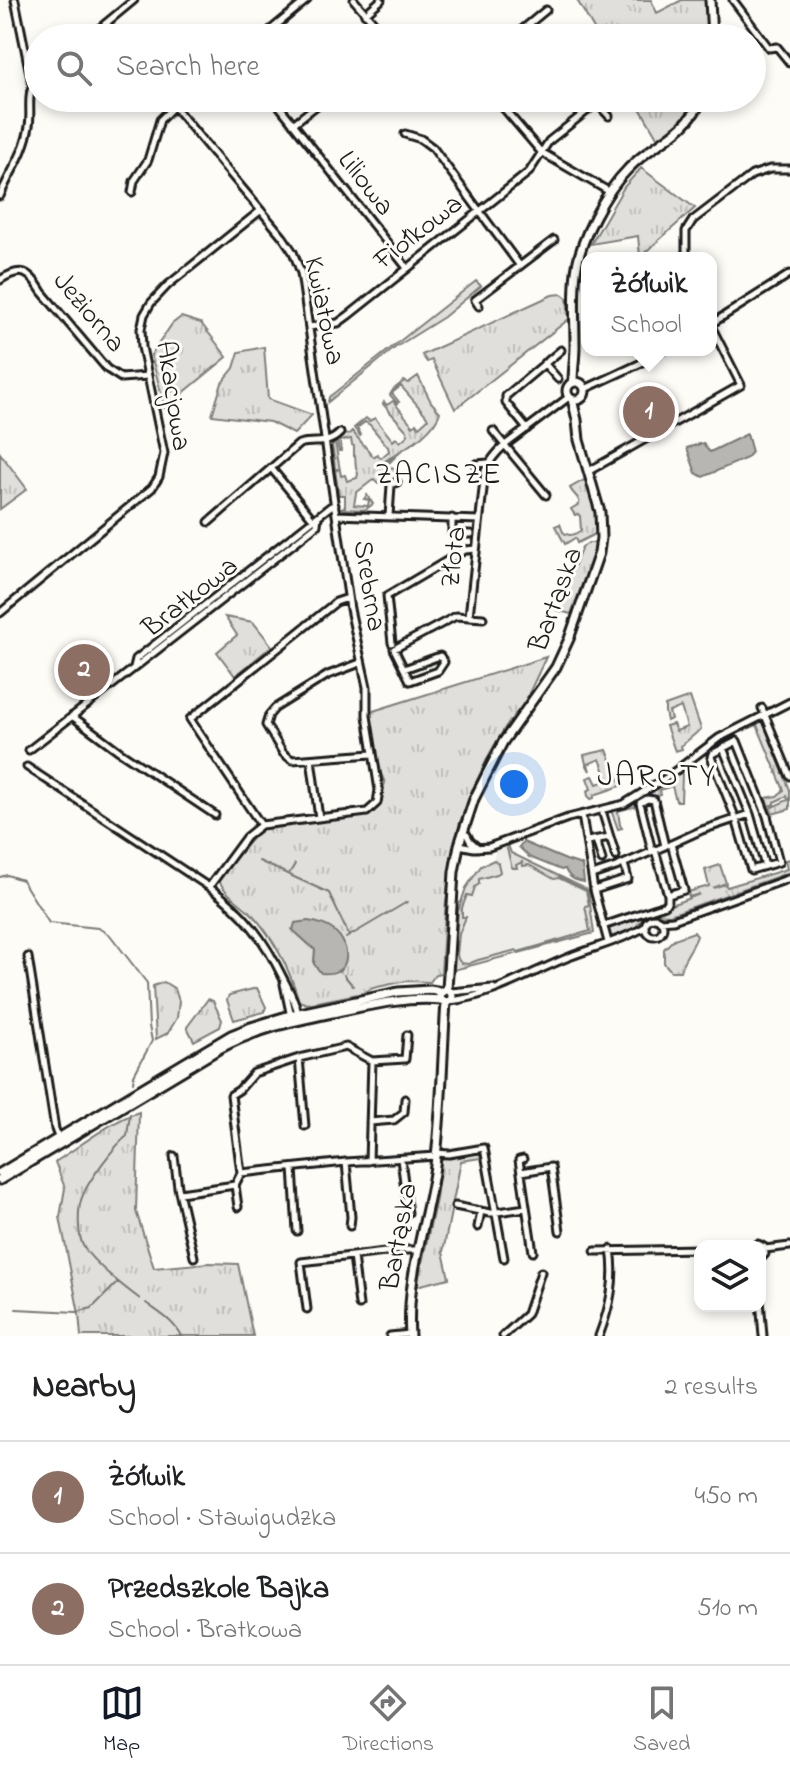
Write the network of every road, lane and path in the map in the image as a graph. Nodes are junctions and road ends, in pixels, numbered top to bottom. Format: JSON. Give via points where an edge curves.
{"nodes":[{"id":1,"x":15,"y":0,"type":"edge"},
{"id":2,"x":134,"y":0,"type":"edge"},
{"id":3,"x":307,"y":0,"type":"edge"},
{"id":4,"x":354,"y":0,"type":"edge"},
{"id":5,"x":381,"y":0,"type":"edge"},
{"id":6,"x":710,"y":0,"type":"edge"},
{"id":7,"x":733,"y":0,"type":"edge"},
{"id":8,"x":546,"y":10,"type":"dead end"},
{"id":9,"x":365,"y":14,"type":"junction"},
{"id":10,"x":106,"y":23,"type":"edge"},
{"id":11,"x":278,"y":24,"type":"edge"},
{"id":12,"x":374,"y":24,"type":"edge"},
{"id":13,"x":529,"y":24,"type":"edge"},
{"id":14,"x":711,"y":24,"type":"edge"},
{"id":15,"x":751,"y":24,"type":"edge"},
{"id":16,"x":24,"y":44,"type":"edge"},
{"id":17,"x":766,"y":44,"type":"edge"},
{"id":18,"x":790,"y":63,"type":"edge"},
{"id":19,"x":30,"y":112,"type":"edge"},
{"id":20,"x":168,"y":112,"type":"edge"},
{"id":21,"x":179,"y":112,"type":"edge"},
{"id":22,"x":284,"y":112,"type":"edge"},
{"id":23,"x":308,"y":112,"type":"edge"},
{"id":24,"x":507,"y":112,"type":"edge"},
{"id":25,"x":586,"y":112,"type":"edge"},
{"id":26,"x":605,"y":112,"type":"edge"},
{"id":27,"x":694,"y":112,"type":"edge"},
{"id":28,"x":609,"y":116,"type":"dead end"},
{"id":29,"x":293,"y":124,"type":"junction"},
{"id":30,"x":405,"y":134,"type":"dead end"},
{"id":31,"x":541,"y":152,"type":"junction"},
{"id":32,"x":790,"y":169,"type":"edge"},
{"id":33,"x":132,"y":192,"type":"dead end"},
{"id":34,"x":610,"y":192,"type":"junction"},
{"id":35,"x":0,"y":196,"type":"edge"},
{"id":36,"x":480,"y":210,"type":"junction"},
{"id":37,"x":260,"y":211,"type":"junction"},
{"id":38,"x":554,"y":240,"type":"dead end"},
{"id":39,"x":582,"y":252,"type":"edge"},
{"id":40,"x":686,"y":252,"type":"edge"},
{"id":41,"x":581,"y":254,"type":"edge"},
{"id":42,"x":520,"y":266,"type":"junction"},
{"id":43,"x":407,"y":268,"type":"junction"},
{"id":44,"x":790,"y":274,"type":"edge"},
{"id":45,"x":0,"y":280,"type":"edge"},
{"id":46,"x":479,"y":306,"type":"dead end"},
{"id":47,"x":717,"y":321,"type":"edge"},
{"id":48,"x":309,"y":327,"type":"junction"},
{"id":49,"x":717,"y":337,"type":"edge"},
{"id":50,"x":561,"y":350,"type":"dead end"},
{"id":51,"x":653,"y":356,"type":"edge"},
{"id":52,"x":544,"y":363,"type":"junction"},
{"id":53,"x":148,"y":376,"type":"junction"},
{"id":54,"x":558,"y":379,"type":"dead end"},
{"id":55,"x":579,"y":385,"type":"junction"},
{"id":56,"x":570,"y":398,"type":"junction"},
{"id":57,"x":582,"y":398,"type":"junction"},
{"id":58,"x":577,"y":420,"type":"junction"},
{"id":59,"x":527,"y":429,"type":"junction"},
{"id":60,"x":493,"y":431,"type":"dead end"},
{"id":61,"x":340,"y":433,"type":"dead end"},
{"id":62,"x":326,"y":442,"type":"junction"},
{"id":63,"x":505,"y":445,"type":"junction"},
{"id":64,"x":489,"y":463,"type":"junction"},
{"id":65,"x":476,"y":464,"type":"dead end"},
{"id":66,"x":271,"y":468,"type":"junction"},
{"id":67,"x":589,"y":471,"type":"junction"},
{"id":68,"x":397,"y":482,"type":"dead end"},
{"id":69,"x":546,"y":495,"type":"dead end"},
{"id":70,"x":335,"y":505,"type":"junction"},
{"id":71,"x":336,"y":515,"type":"junction"},
{"id":72,"x":389,"y":516,"type":"junction"},
{"id":73,"x":316,"y":518,"type":"junction"},
{"id":74,"x":452,"y":518,"type":"junction"},
{"id":75,"x":479,"y":520,"type":"junction"},
{"id":76,"x":209,"y":522,"type":"dead end"},
{"id":77,"x":471,"y":534,"type":"dead end"},
{"id":78,"x":476,"y":549,"type":"junction"},
{"id":79,"x":348,"y":598,"type":"junction"},
{"id":80,"x":0,"y":613,"type":"edge"},
{"id":81,"x":469,"y":616,"type":"junction"},
{"id":82,"x":483,"y":618,"type":"dead end"},
{"id":83,"x":392,"y":643,"type":"dead end"},
{"id":84,"x":360,"y":663,"type":"junction"},
{"id":85,"x":404,"y":669,"type":"junction"},
{"id":86,"x":790,"y":702,"type":"edge"},
{"id":87,"x":763,"y":711,"type":"junction"},
{"id":88,"x":72,"y":716,"type":"junction"},
{"id":89,"x":732,"y":730,"type":"junction"},
{"id":90,"x":737,"y":741,"type":"junction"},
{"id":91,"x":723,"y":748,"type":"junction"},
{"id":92,"x":29,"y":750,"type":"dead end"},
{"id":93,"x":372,"y":754,"type":"junction"},
{"id":94,"x":311,"y":759,"type":"junction"},
{"id":95,"x":27,"y":767,"type":"dead end"},
{"id":96,"x":790,"y":776,"type":"edge"},
{"id":97,"x":484,"y":777,"type":"junction"},
{"id":98,"x":603,"y":814,"type":"dead end"},
{"id":99,"x":750,"y":814,"type":"junction"},
{"id":100,"x":215,"y":815,"type":"dead end"},
{"id":101,"x":582,"y":815,"type":"junction"},
{"id":102,"x":319,"y":818,"type":"junction"},
{"id":103,"x":736,"y":819,"type":"junction"},
{"id":104,"x":261,"y":825,"type":"junction"},
{"id":105,"x":467,"y":835,"type":"junction"},
{"id":106,"x":610,"y":837,"type":"junction"},
{"id":107,"x":596,"y":840,"type":"junction"},
{"id":108,"x":587,"y":841,"type":"junction"},
{"id":109,"x":461,"y":845,"type":"junction"},
{"id":110,"x":668,"y":845,"type":"junction"},
{"id":111,"x":479,"y":848,"type":"junction"},
{"id":112,"x":654,"y":850,"type":"junction"},
{"id":113,"x":616,"y":856,"type":"dead end"},
{"id":114,"x":602,"y":860,"type":"dead end"},
{"id":115,"x":624,"y":864,"type":"junction"},
{"id":116,"x":765,"y":866,"type":"junction"},
{"id":117,"x":592,"y":875,"type":"junction"},
{"id":118,"x":790,"y":878,"type":"edge"},
{"id":119,"x":209,"y":887,"type":"junction"},
{"id":120,"x":594,"y":890,"type":"junction"},
{"id":121,"x":668,"y":895,"type":"junction"},
{"id":122,"x":603,"y":926,"type":"junction"},
{"id":123,"x":608,"y":942,"type":"junction"},
{"id":124,"x":28,"y":957,"type":"dead end"},
{"id":125,"x":447,"y":977,"type":"junction"},
{"id":126,"x":498,"y":988,"type":"junction"},
{"id":127,"x":464,"y":990,"type":"junction"},
{"id":128,"x":430,"y":994,"type":"junction"},
{"id":129,"x":446,"y":996,"type":"junction"},
{"id":130,"x":464,"y":999,"type":"junction"},
{"id":131,"x":445,"y":1013,"type":"junction"},
{"id":132,"x":294,"y":1016,"type":"junction"},
{"id":133,"x":407,"y":1035,"type":"dead end"},
{"id":134,"x":299,"y":1058,"type":"junction"},
{"id":135,"x":372,"y":1061,"type":"junction"},
{"id":136,"x":405,"y":1099,"type":"dead end"},
{"id":137,"x":370,"y":1122,"type":"junction"},
{"id":138,"x":305,"y":1126,"type":"dead end"},
{"id":139,"x":59,"y":1141,"type":"junction"},
{"id":140,"x":436,"y":1155,"type":"junction"},
{"id":141,"x":174,"y":1156,"type":"dead end"},
{"id":142,"x":401,"y":1159,"type":"junction"},
{"id":143,"x":523,"y":1159,"type":"dead end"},
{"id":144,"x":369,"y":1161,"type":"junction"},
{"id":145,"x":346,"y":1162,"type":"junction"},
{"id":146,"x":293,"y":1168,"type":"junction"},
{"id":147,"x":521,"y":1172,"type":"junction"},
{"id":148,"x":0,"y":1173,"type":"edge"},
{"id":149,"x":241,"y":1173,"type":"junction"},
{"id":150,"x":0,"y":1180,"type":"edge"},
{"id":151,"x":235,"y":1185,"type":"junction"},
{"id":152,"x":180,"y":1193,"type":"junction"},
{"id":153,"x":455,"y":1206,"type":"dead end"},
{"id":154,"x":238,"y":1207,"type":"dead end"},
{"id":155,"x":526,"y":1208,"type":"junction"},
{"id":156,"x":481,"y":1211,"type":"junction"},
{"id":157,"x":497,"y":1212,"type":"junction"},
{"id":158,"x":408,"y":1213,"type":"dead end"},
{"id":159,"x":350,"y":1226,"type":"dead end"},
{"id":160,"x":478,"y":1227,"type":"dead end"},
{"id":161,"x":297,"y":1231,"type":"dead end"},
{"id":162,"x":560,"y":1231,"type":"dead end"},
{"id":163,"x":790,"y":1246,"type":"edge"},
{"id":164,"x":611,"y":1249,"type":"junction"},
{"id":165,"x":694,"y":1249,"type":"edge"},
{"id":166,"x":766,"y":1249,"type":"edge"},
{"id":167,"x":418,"y":1250,"type":"junction"},
{"id":168,"x":595,"y":1251,"type":"dead end"},
{"id":169,"x":533,"y":1252,"type":"dead end"},
{"id":170,"x":353,"y":1256,"type":"junction"},
{"id":171,"x":194,"y":1257,"type":"dead end"},
{"id":172,"x":504,"y":1258,"type":"dead end"},
{"id":173,"x":541,"y":1272,"type":"dead end"},
{"id":174,"x":359,"y":1305,"type":"dead end"},
{"id":175,"x":307,"y":1309,"type":"dead end"},
{"id":176,"x":761,"y":1312,"type":"edge"},
{"id":177,"x":410,"y":1335,"type":"edge"},
{"id":178,"x":390,"y":1336,"type":"edge"},
{"id":179,"x":503,"y":1336,"type":"edge"},
{"id":180,"x":599,"y":1336,"type":"edge"},
{"id":181,"x":763,"y":1336,"type":"edge"}],
"edges":[{"from":1,"to":16,"type":"street"},
{"from":2,"to":10,"type":"street"},
{"from":3,"to":11,"type":"street"},
{"from":4,"to":9,"type":"street"},
{"from":5,"to":9,"type":"street"},
{"from":6,"to":14,"type":"street"},
{"from":7,"to":15,"type":"street"},
{"from":8,"to":13,"type":"street"},
{"from":9,"to":12,"type":"street"},
{"from":17,"to":18,"type":"street","via":[[777,47]]},
{"from":19,"to":35,"type":"street","via":[[22,155]]},
{"from":20,"to":33,"type":"street","via":[[160,120]]},
{"from":21,"to":37,"type":"street","name":"Kwiatowa"},
{"from":22,"to":29,"type":"street","name":"Liliowa"},
{"from":23,"to":29,"type":"street"},
{"from":24,"to":31,"type":"street"},
{"from":25,"to":31,"type":"street","name":"Fiołkowa"},
{"from":26,"to":28,"type":"street","name":"Fiołkowa"},
{"from":27,"to":34,"type":"street","name":"Bartąska","via":[[628,168]]},
{"from":29,"to":43,"type":"street","name":"Liliowa"},
{"from":30,"to":36,"type":"street","via":[[433,148]]},
{"from":31,"to":34,"type":"street"},
{"from":31,"to":36,"type":"street","name":"Fiołkowa","via":[[529,172]]},
{"from":32,"to":40,"type":"street","via":[[752,175],[693,220],[685,236]]},
{"from":34,"to":39,"type":"street","name":"Bartąska"},
{"from":36,"to":42,"type":"street"},
{"from":36,"to":43,"type":"street","name":"Fiołkowa"},
{"from":37,"to":48,"type":"street","name":"Kwiatowa","via":[[293,252]]},
{"from":37,"to":53,"type":"street","name":"Akacjowa","via":[[151,303],[141,329]]},
{"from":38,"to":42,"type":"street"},
{"from":41,"to":55,"type":"street","name":"Bartąska","via":[[574,307]]},
{"from":42,"to":46,"type":"street","via":[[475,300]]},
{"from":43,"to":48,"type":"street","name":"Fiołkowa","via":[[341,321]]},
{"from":44,"to":47,"type":"street"},
{"from":45,"to":53,"type":"street","name":"Jeziorna","via":[[14,271],[26,274],[107,369],[121,378]]},
{"from":48,"to":62,"type":"street","name":"Kwiatowa"},
{"from":49,"to":67,"type":"street","via":[[741,385]]},
{"from":50,"to":52,"type":"street"},
{"from":51,"to":55,"type":"street"},
{"from":52,"to":54,"type":"street"},
{"from":52,"to":59,"type":"street","via":[[506,396]]},
{"from":53,"to":80,"type":"street","name":"Akacjowa","via":[[164,453],[159,477],[143,496]]},
{"from":55,"to":56,"type":"street","name":"Bartąska","via":[[567,388]]},
{"from":55,"to":57,"type":"street","name":"Bartąska"},
{"from":56,"to":57,"type":"street"},
{"from":56,"to":58,"type":"street","name":"Bartąska"},
{"from":56,"to":59,"type":"street"},
{"from":57,"to":58,"type":"street","name":"Bartąska"},
{"from":58,"to":67,"type":"street","name":"Bartąska"},
{"from":59,"to":63,"type":"street"},
{"from":60,"to":63,"type":"street"},
{"from":61,"to":62,"type":"street"},
{"from":62,"to":66,"type":"street","via":[[299,444]]},
{"from":62,"to":70,"type":"street","name":"Kwiatowa"},
{"from":63,"to":64,"type":"street"},
{"from":63,"to":69,"type":"street"},
{"from":64,"to":65,"type":"street"},
{"from":64,"to":75,"type":"street","name":"Złota"},
{"from":66,"to":73,"type":"street"},
{"from":66,"to":76,"type":"street"},
{"from":67,"to":97,"type":"street","name":"Bartąska","via":[[601,526],[595,568],[556,667]]},
{"from":68,"to":72,"type":"street","via":[[391,485]]},
{"from":70,"to":71,"type":"street","name":"Kwiatowa"},
{"from":70,"to":73,"type":"street"},
{"from":71,"to":72,"type":"street","name":"Srebrna"},
{"from":71,"to":79,"type":"street","name":"Srebrna"},
{"from":72,"to":74,"type":"street","name":"Srebrna"},
{"from":73,"to":88,"type":"street","name":"Bratkowa"},
{"from":74,"to":75,"type":"street","name":"Srebrna"},
{"from":74,"to":77,"type":"street","via":[[452,534]]},
{"from":75,"to":78,"type":"street","name":"Złota"},
{"from":78,"to":81,"type":"street","name":"Złota"},
{"from":78,"to":83,"type":"street","via":[[465,550],[387,596]]},
{"from":79,"to":84,"type":"street","name":"Srebrna"},
{"from":79,"to":104,"type":"street","via":[[336,602],[190,719]]},
{"from":81,"to":82,"type":"street"},
{"from":81,"to":85,"type":"street","via":[[456,616],[394,649]]},
{"from":84,"to":93,"type":"street","name":"Srebrna"},
{"from":84,"to":94,"type":"street","name":"Srebrna","via":[[328,675],[269,715],[266,725],[283,753],[292,760]]},
{"from":85,"to":85,"type":"street","via":[[410,681],[438,671],[444,662],[440,656]]},
{"from":86,"to":87,"type":"street"},
{"from":87,"to":89,"type":"street"},
{"from":87,"to":96,"type":"street"},
{"from":88,"to":92,"type":"street","name":"Bratkowa"},
{"from":88,"to":100,"type":"street"},
{"from":89,"to":90,"type":"street"},
{"from":89,"to":101,"type":"street","via":[[629,801]]},
{"from":90,"to":91,"type":"street"},
{"from":90,"to":116,"type":"street","via":[[768,818],[779,862]]},
{"from":91,"to":99,"type":"street"},
{"from":91,"to":103,"type":"street","via":[[711,757]]},
{"from":93,"to":94,"type":"street"},
{"from":93,"to":102,"type":"street","name":"Srebrna","via":[[379,795],[375,806],[367,812]]},
{"from":94,"to":102,"type":"street"},
{"from":95,"to":119,"type":"street"},
{"from":97,"to":105,"type":"street","name":"Bartąska"},
{"from":97,"to":109,"type":"street","name":"Bartąska"},
{"from":98,"to":106,"type":"street"},
{"from":99,"to":103,"type":"street"},
{"from":99,"to":116,"type":"street"},
{"from":101,"to":108,"type":"street"},
{"from":101,"to":111,"type":"street"},
{"from":102,"to":104,"type":"street"},
{"from":103,"to":110,"type":"street"},
{"from":103,"to":116,"type":"street","via":[[751,870]]},
{"from":104,"to":119,"type":"street"},
{"from":105,"to":109,"type":"street","name":"Bartąska"},
{"from":105,"to":111,"type":"street"},
{"from":106,"to":107,"type":"street"},
{"from":106,"to":113,"type":"street"},
{"from":107,"to":108,"type":"street"},
{"from":107,"to":114,"type":"street"},
{"from":108,"to":117,"type":"street"},
{"from":109,"to":111,"type":"street"},
{"from":109,"to":125,"type":"street","name":"Bartąska"},
{"from":110,"to":112,"type":"street"},
{"from":110,"to":112,"type":"street","via":[[654,800],[642,801]]},
{"from":110,"to":121,"type":"street","via":[[684,890]]},
{"from":112,"to":115,"type":"street"},
{"from":112,"to":121,"type":"street"},
{"from":115,"to":117,"type":"street"},
{"from":115,"to":120,"type":"street","via":[[628,879]]},
{"from":117,"to":120,"type":"street"},
{"from":118,"to":123,"type":"street","via":[[656,931]]},
{"from":119,"to":132,"type":"street","via":[[260,935],[292,993]]},
{"from":120,"to":122,"type":"street"},
{"from":121,"to":122,"type":"street","via":[[663,906]]},
{"from":122,"to":123,"type":"street"},
{"from":123,"to":126,"type":"street"},
{"from":124,"to":139,"type":"street"},
{"from":125,"to":127,"type":"street","via":[[453,987]]},
{"from":125,"to":128,"type":"street"},
{"from":125,"to":129,"type":"street","name":"Bartąska"},
{"from":126,"to":127,"type":"street"},
{"from":126,"to":130,"type":"street"},
{"from":127,"to":129,"type":"street"},
{"from":128,"to":129,"type":"street"},
{"from":128,"to":131,"type":"street"},
{"from":128,"to":132,"type":"street","via":[[398,992]]},
{"from":129,"to":130,"type":"street"},
{"from":129,"to":131,"type":"street","name":"Bartąska"},
{"from":130,"to":131,"type":"street"},
{"from":131,"to":140,"type":"street","name":"Bartąska"},
{"from":132,"to":139,"type":"street","via":[[231,1035]]},
{"from":133,"to":135,"type":"street","via":[[405,1059]]},
{"from":134,"to":135,"type":"street","via":[[346,1047]]},
{"from":134,"to":138,"type":"street"},
{"from":134,"to":149,"type":"street","via":[[254,1073],[231,1095]]},
{"from":135,"to":137,"type":"street"},
{"from":136,"to":137,"type":"street","via":[[404,1112],[394,1120]]},
{"from":137,"to":144,"type":"street"},
{"from":139,"to":148,"type":"street"},
{"from":139,"to":150,"type":"street"},
{"from":140,"to":142,"type":"street"},
{"from":140,"to":157,"type":"street","via":[[484,1148]]},
{"from":140,"to":167,"type":"street","name":"Bartąska"},
{"from":141,"to":152,"type":"street"},
{"from":142,"to":144,"type":"street"},
{"from":142,"to":158,"type":"street"},
{"from":143,"to":147,"type":"street"},
{"from":144,"to":145,"type":"street"},
{"from":145,"to":146,"type":"street"},
{"from":145,"to":159,"type":"street"},
{"from":146,"to":149,"type":"street"},
{"from":146,"to":161,"type":"street"},
{"from":147,"to":155,"type":"street"},
{"from":147,"to":162,"type":"street","via":[[550,1165]]},
{"from":149,"to":151,"type":"street"},
{"from":151,"to":152,"type":"street"},
{"from":151,"to":154,"type":"street"},
{"from":152,"to":171,"type":"street"},
{"from":153,"to":156,"type":"street"},
{"from":155,"to":157,"type":"street"},
{"from":155,"to":169,"type":"street"},
{"from":156,"to":157,"type":"street"},
{"from":156,"to":160,"type":"street"},
{"from":157,"to":172,"type":"street"},
{"from":163,"to":166,"type":"street"},
{"from":164,"to":165,"type":"street"},
{"from":164,"to":168,"type":"street"},
{"from":164,"to":180,"type":"street","via":[[612,1289]]},
{"from":167,"to":170,"type":"street"},
{"from":167,"to":177,"type":"street","name":"Bartąska","via":[[410,1292]]},
{"from":170,"to":174,"type":"street"},
{"from":170,"to":175,"type":"street","via":[[301,1262]]},
{"from":173,"to":179,"type":"street","via":[[527,1314]]},
{"from":176,"to":181,"type":"street"},
{"from":177,"to":178,"type":"street"}]}
